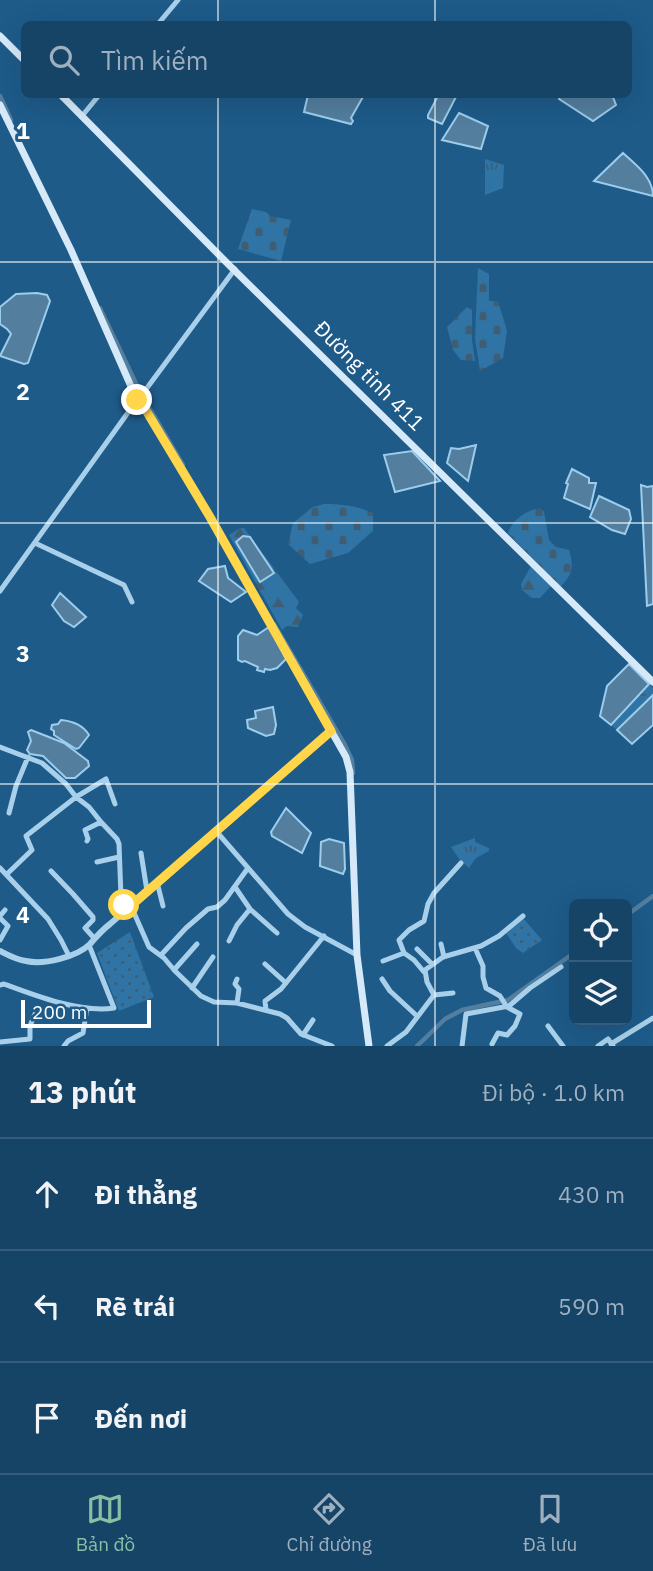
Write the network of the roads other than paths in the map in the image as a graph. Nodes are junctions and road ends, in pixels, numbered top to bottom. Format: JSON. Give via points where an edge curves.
{"nodes":[{"id":1,"x":178,"y":0,"type":"edge"},
{"id":2,"x":160,"y":21,"type":"edge"},
{"id":3,"x":0,"y":36,"type":"edge"},
{"id":4,"x":21,"y":57,"type":"edge"},
{"id":5,"x":64,"y":98,"type":"edge"},
{"id":6,"x":97,"y":98,"type":"edge"},
{"id":7,"x":0,"y":105,"type":"edge"},
{"id":8,"x":82,"y":116,"type":"junction"},
{"id":9,"x":235,"y":270,"type":"junction"},
{"id":10,"x":137,"y":400,"type":"junction"},
{"id":11,"x":35,"y":543,"type":"junction"},
{"id":12,"x":0,"y":591,"type":"edge"},
{"id":13,"x":132,"y":602,"type":"dead end"},
{"id":14,"x":653,"y":682,"type":"edge"},
{"id":15,"x":331,"y":731,"type":"junction"},
{"id":16,"x":0,"y":747,"type":"edge"},
{"id":17,"x":28,"y":757,"type":"junction"},
{"id":18,"x":76,"y":797,"type":"junction"},
{"id":19,"x":115,"y":804,"type":"dead end"},
{"id":20,"x":9,"y":813,"type":"dead end"},
{"id":21,"x":101,"y":822,"type":"junction"},
{"id":22,"x":216,"y":831,"type":"junction"},
{"id":23,"x":87,"y":841,"type":"dead end"},
{"id":24,"x":141,"y":853,"type":"dead end"},
{"id":25,"x":119,"y":857,"type":"junction"},
{"id":26,"x":97,"y":862,"type":"dead end"},
{"id":27,"x":461,"y":863,"type":"dead end"},
{"id":28,"x":0,"y":868,"type":"edge"},
{"id":29,"x":247,"y":868,"type":"junction"},
{"id":30,"x":51,"y":871,"type":"dead end"},
{"id":31,"x":7,"y":874,"type":"junction"},
{"id":32,"x":157,"y":882,"type":"junction"},
{"id":33,"x":234,"y":887,"type":"junction"},
{"id":34,"x":147,"y":891,"type":"junction"},
{"id":35,"x":163,"y":906,"type":"dead end"},
{"id":36,"x":129,"y":908,"type":"junction"},
{"id":37,"x":250,"y":909,"type":"junction"},
{"id":38,"x":5,"y":910,"type":"dead end"},
{"id":39,"x":523,"y":916,"type":"dead end"},
{"id":40,"x":0,"y":917,"type":"edge"},
{"id":41,"x":277,"y":933,"type":"dead end"},
{"id":42,"x":324,"y":936,"type":"junction"},
{"id":43,"x":94,"y":938,"type":"junction"},
{"id":44,"x":0,"y":940,"type":"edge"},
{"id":45,"x":229,"y":941,"type":"dead end"},
{"id":46,"x":197,"y":944,"type":"dead end"},
{"id":47,"x":441,"y":944,"type":"dead end"},
{"id":48,"x":89,"y":945,"type":"junction"},
{"id":49,"x":475,"y":948,"type":"junction"},
{"id":50,"x":417,"y":949,"type":"dead end"},
{"id":51,"x":0,"y":951,"type":"edge"},
{"id":52,"x":404,"y":953,"type":"junction"},
{"id":53,"x":161,"y":955,"type":"junction"},
{"id":54,"x":357,"y":955,"type":"junction"},
{"id":55,"x":69,"y":956,"type":"junction"},
{"id":56,"x":212,"y":957,"type":"dead end"},
{"id":57,"x":444,"y":957,"type":"junction"},
{"id":58,"x":383,"y":961,"type":"dead end"},
{"id":59,"x":265,"y":964,"type":"dead end"},
{"id":60,"x":432,"y":964,"type":"junction"},
{"id":61,"x":561,"y":967,"type":"dead end"},
{"id":62,"x":173,"y":970,"type":"junction"},
{"id":63,"x":424,"y":972,"type":"junction"},
{"id":64,"x":237,"y":979,"type":"dead end"},
{"id":65,"x":382,"y":979,"type":"dead end"},
{"id":66,"x":286,"y":983,"type":"junction"},
{"id":67,"x":0,"y":985,"type":"edge"},
{"id":68,"x":191,"y":988,"type":"junction"},
{"id":69,"x":453,"y":993,"type":"dead end"},
{"id":70,"x":434,"y":995,"type":"junction"},
{"id":71,"x":237,"y":1003,"type":"junction"},
{"id":72,"x":507,"y":1007,"type":"junction"},
{"id":73,"x":87,"y":1008,"type":"junction"},
{"id":74,"x":265,"y":1010,"type":"junction"},
{"id":75,"x":35,"y":1014,"type":"dead end"},
{"id":76,"x":417,"y":1016,"type":"junction"},
{"id":77,"x":653,"y":1018,"type":"edge"},
{"id":78,"x":313,"y":1020,"type":"dead end"},
{"id":79,"x":548,"y":1026,"type":"dead end"},
{"id":80,"x":303,"y":1035,"type":"junction"},
{"id":81,"x":0,"y":1042,"type":"edge"},
{"id":82,"x":611,"y":1043,"type":"edge"},
{"id":83,"x":492,"y":1044,"type":"edge"},
{"id":84,"x":64,"y":1046,"type":"edge"},
{"id":85,"x":332,"y":1046,"type":"edge"},
{"id":86,"x":369,"y":1046,"type":"edge"},
{"id":87,"x":387,"y":1046,"type":"edge"},
{"id":88,"x":462,"y":1046,"type":"edge"},
{"id":89,"x":564,"y":1046,"type":"edge"},
{"id":90,"x":598,"y":1046,"type":"edge"}],
"edges":[{"from":1,"to":2,"type":"street"},
{"from":3,"to":4,"type":"main road"},
{"from":5,"to":8,"type":"main road","name":"Đường tỉnh 411"},
{"from":6,"to":8,"type":"street"},
{"from":7,"to":10,"type":"main road"},
{"from":8,"to":9,"type":"main road","name":"Đường tỉnh 411"},
{"from":9,"to":10,"type":"street"},
{"from":9,"to":14,"type":"main road","name":"Đường tỉnh 411"},
{"from":10,"to":11,"type":"street"},
{"from":10,"to":15,"type":"main road","via":[[210,517]]},
{"from":11,"to":12,"type":"street"},
{"from":11,"to":13,"type":"street","via":[[124,585]]},
{"from":15,"to":22,"type":"street"},
{"from":15,"to":54,"type":"main road","via":[[350,772]]},
{"from":16,"to":17,"type":"street"},
{"from":17,"to":18,"type":"street","via":[[42,763]]},
{"from":17,"to":20,"type":"street"},
{"from":18,"to":19,"type":"street","via":[[106,779]]},
{"from":18,"to":21,"type":"street"},
{"from":18,"to":31,"type":"street","via":[[26,836],[33,850]]},
{"from":21,"to":23,"type":"street","via":[[85,830]]},
{"from":21,"to":25,"type":"street","via":[[118,840]]},
{"from":22,"to":29,"type":"street"},
{"from":22,"to":32,"type":"street"},
{"from":24,"to":34,"type":"street"},
{"from":25,"to":26,"type":"street"},
{"from":25,"to":36,"type":"street","via":[[121,897]]},
{"from":27,"to":52,"type":"street","via":[[434,892],[424,921],[399,940]]},
{"from":28,"to":31,"type":"street"},
{"from":29,"to":33,"type":"street"},
{"from":29,"to":42,"type":"street","via":[[288,914]]},
{"from":30,"to":43,"type":"street","via":[[93,918],[85,928]]},
{"from":31,"to":55,"type":"street","via":[[48,919]]},
{"from":32,"to":34,"type":"street"},
{"from":32,"to":35,"type":"street"},
{"from":33,"to":37,"type":"street"},
{"from":33,"to":53,"type":"street"},
{"from":34,"to":36,"type":"street"},
{"from":36,"to":43,"type":"street"},
{"from":36,"to":53,"type":"street","via":[[147,944]]},
{"from":37,"to":41,"type":"street"},
{"from":37,"to":45,"type":"street"},
{"from":38,"to":40,"type":"street"},
{"from":39,"to":49,"type":"street"},
{"from":40,"to":44,"type":"street","via":[[8,926]]},
{"from":42,"to":54,"type":"street"},
{"from":42,"to":66,"type":"street"},
{"from":43,"to":48,"type":"street"},
{"from":46,"to":62,"type":"street"},
{"from":47,"to":57,"type":"street"},
{"from":48,"to":55,"type":"street"},
{"from":48,"to":73,"type":"street","via":[[114,1007]]},
{"from":49,"to":57,"type":"street"},
{"from":49,"to":72,"type":"street","via":[[486,988]]},
{"from":50,"to":60,"type":"street"},
{"from":51,"to":55,"type":"street","via":[[26,961]]},
{"from":52,"to":58,"type":"street"},
{"from":52,"to":63,"type":"street"},
{"from":53,"to":62,"type":"street"},
{"from":54,"to":86,"type":"main road"},
{"from":56,"to":68,"type":"street"},
{"from":57,"to":60,"type":"street"},
{"from":59,"to":66,"type":"street"},
{"from":60,"to":63,"type":"street"},
{"from":61,"to":72,"type":"street"},
{"from":62,"to":68,"type":"street"},
{"from":63,"to":70,"type":"street"},
{"from":64,"to":71,"type":"street"},
{"from":65,"to":76,"type":"street"},
{"from":66,"to":74,"type":"street","via":[[265,1001]]},
{"from":67,"to":73,"type":"street"},
{"from":68,"to":71,"type":"street","via":[[209,1000]]},
{"from":69,"to":70,"type":"street"},
{"from":70,"to":76,"type":"street"},
{"from":71,"to":74,"type":"street"},
{"from":72,"to":83,"type":"street","via":[[520,1016],[507,1036],[498,1033]]},
{"from":72,"to":88,"type":"street","via":[[466,1013]]},
{"from":73,"to":84,"type":"street","via":[[83,1033]]},
{"from":74,"to":80,"type":"street","via":[[284,1016]]},
{"from":75,"to":81,"type":"street","via":[[30,1040]]},
{"from":76,"to":87,"type":"street"},
{"from":77,"to":82,"type":"street"},
{"from":78,"to":80,"type":"street"},
{"from":79,"to":89,"type":"street"},
{"from":80,"to":85,"type":"street"},
{"from":82,"to":90,"type":"street"}]}
